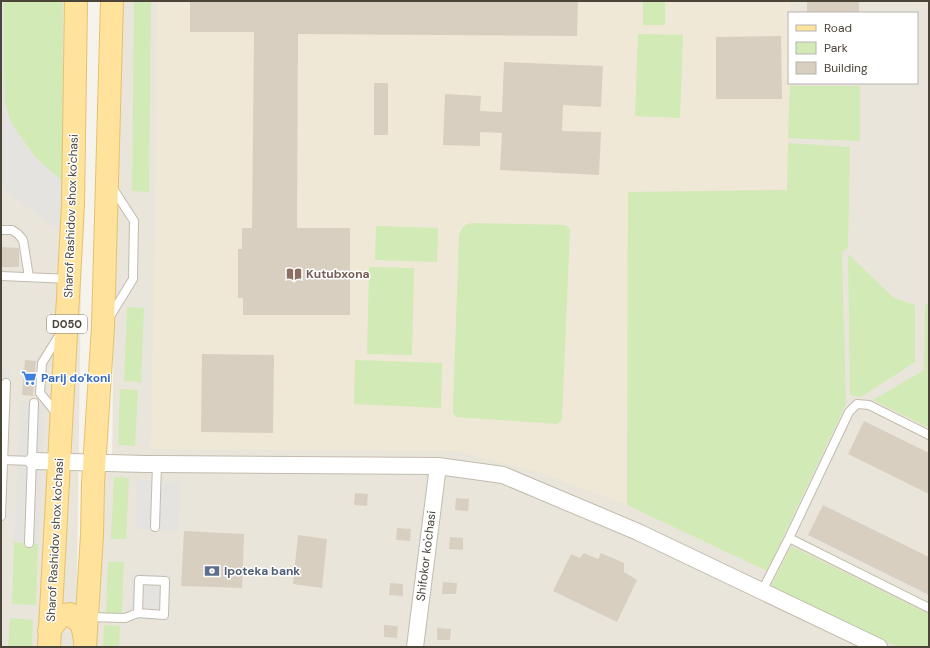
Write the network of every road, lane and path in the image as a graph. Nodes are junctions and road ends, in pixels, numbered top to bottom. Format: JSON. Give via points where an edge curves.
{"nodes":[{"id":1,"x":76,"y":1,"type":"edge"},
{"id":2,"x":112,"y":1,"type":"edge"},
{"id":3,"x":108,"y":180,"type":"junction"},
{"id":4,"x":1,"y":230,"type":"edge"},
{"id":5,"x":1,"y":276,"type":"edge"},
{"id":6,"x":29,"y":277,"type":"junction"},
{"id":7,"x":70,"y":279,"type":"junction"},
{"id":8,"x":103,"y":327,"type":"junction"},
{"id":9,"x":6,"y":383,"type":"dead end"},
{"id":10,"x":34,"y":403,"type":"dead end"},
{"id":11,"x":929,"y":435,"type":"edge"},
{"id":12,"x":3,"y":460,"type":"junction"},
{"id":13,"x":32,"y":461,"type":"junction"},
{"id":14,"x":59,"y":461,"type":"junction"},
{"id":15,"x":95,"y":463,"type":"junction"},
{"id":16,"x":157,"y":464,"type":"junction"},
{"id":17,"x":438,"y":466,"type":"junction"},
{"id":18,"x":1,"y":516,"type":"edge"},
{"id":19,"x":155,"y":527,"type":"dead end"},
{"id":20,"x":788,"y":538,"type":"junction"},
{"id":21,"x":29,"y":543,"type":"dead end"},
{"id":22,"x":762,"y":591,"type":"junction"},
{"id":23,"x":929,"y":608,"type":"edge"},
{"id":24,"x":138,"y":613,"type":"junction"},
{"id":25,"x":87,"y":617,"type":"junction"},
{"id":26,"x":49,"y":639,"type":"edge"},
{"id":27,"x":86,"y":644,"type":"edge"},
{"id":28,"x":415,"y":647,"type":"edge"},
{"id":29,"x":879,"y":647,"type":"edge"}],
"edges":[{"from":1,"to":7,"type":"main road","name":"Sharof Rashidov shox ko'chasi","number":"D050"},
{"from":2,"to":3,"type":"main road","number":"D050"},
{"from":3,"to":8,"type":"main road","number":"D050"},
{"from":3,"to":8,"type":"lane","via":[[134,220],[133,279]]},
{"from":4,"to":6,"type":"lane","via":[[12,230],[23,240]]},
{"from":5,"to":6,"type":"lane"},
{"from":6,"to":7,"type":"lane"},
{"from":7,"to":14,"type":"main road","name":"Sharof Rashidov shox ko'chasi","number":"D050"},
{"from":8,"to":15,"type":"main road","number":"D050"},
{"from":9,"to":12,"type":"lane"},
{"from":10,"to":13,"type":"lane"},
{"from":11,"to":20,"type":"lane","via":[[869,405],[857,404],[849,412]]},
{"from":12,"to":13,"type":"lane"},
{"from":12,"to":18,"type":"lane"},
{"from":13,"to":14,"type":"street"},
{"from":13,"to":21,"type":"lane"},
{"from":14,"to":15,"type":"street"},
{"from":14,"to":26,"type":"main road","name":"Sharof Rashidov shox ko'chasi","number":"D050"},
{"from":15,"to":16,"type":"street"},
{"from":15,"to":25,"type":"main road","number":"D050"},
{"from":16,"to":17,"type":"street"},
{"from":16,"to":19,"type":"lane"},
{"from":17,"to":22,"type":"street","via":[[503,475],[638,532]]},
{"from":17,"to":28,"type":"street","name":"Shifokor ko'chasi"},
{"from":20,"to":22,"type":"lane"},
{"from":20,"to":23,"type":"lane"},
{"from":22,"to":29,"type":"street"},
{"from":24,"to":24,"type":"lane","via":[[139,580],[164,581],[164,614]]},
{"from":24,"to":25,"type":"lane","via":[[125,618]]},
{"from":25,"to":27,"type":"main road","number":"D050"},
{"from":26,"to":27,"type":"main road","via":[[60,616],[70,614],[82,624]]}]}
